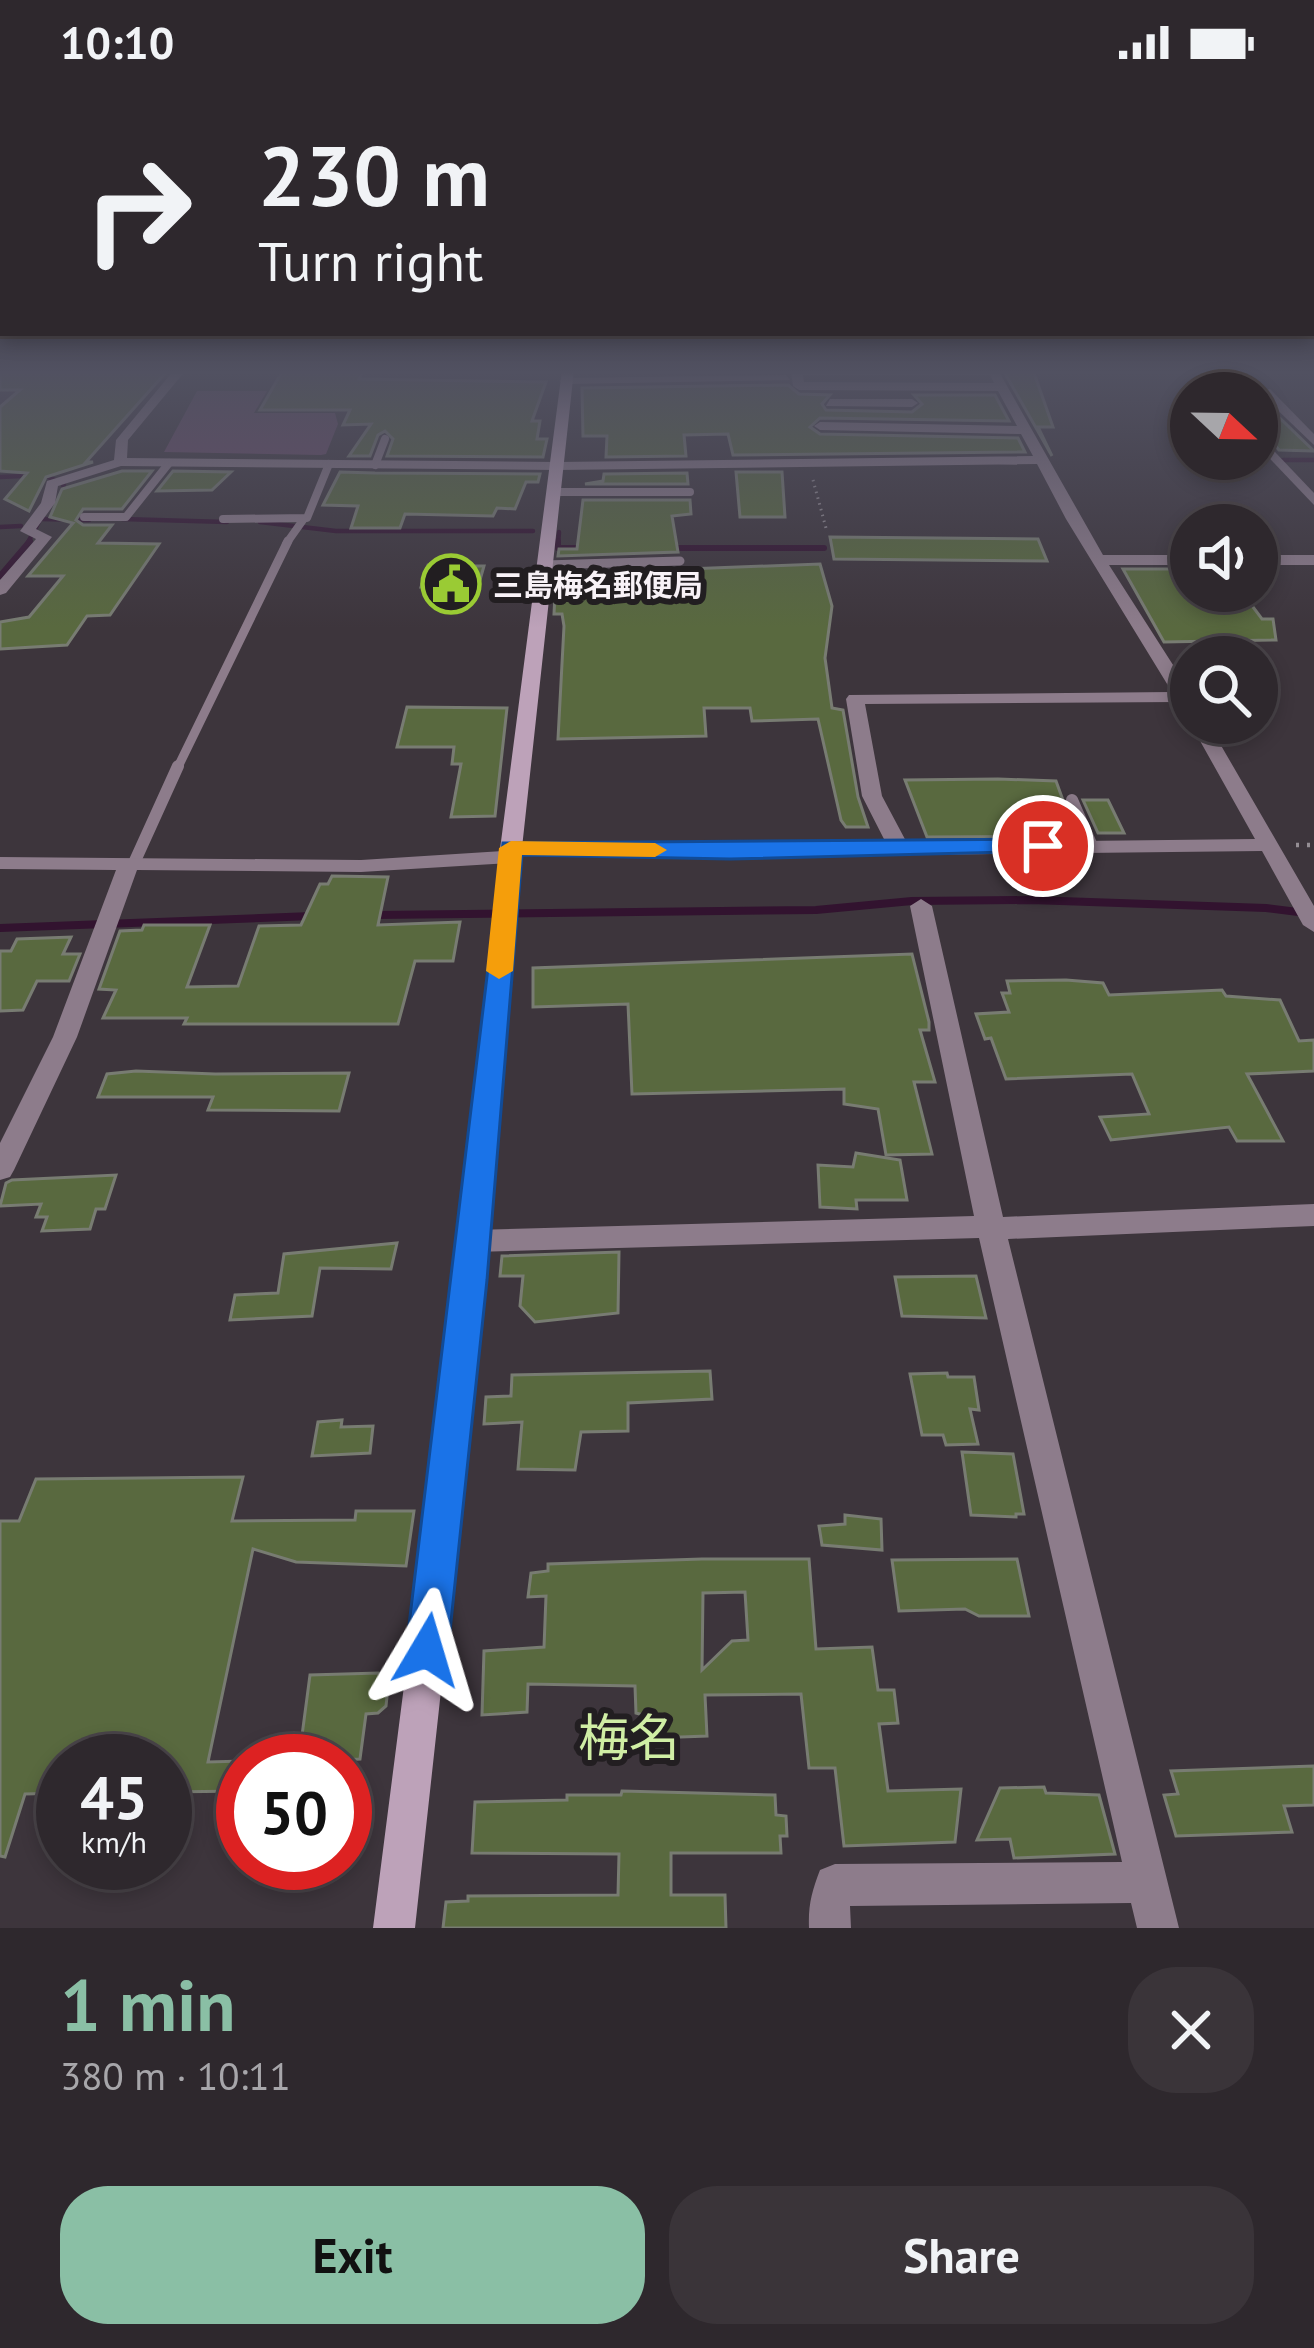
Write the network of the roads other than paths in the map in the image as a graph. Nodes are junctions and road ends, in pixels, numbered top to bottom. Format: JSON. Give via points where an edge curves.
{"nodes":[{"id":1,"x":121,"y":456,"type":"edge"},
{"id":2,"x":379,"y":456,"type":"edge"},
{"id":3,"x":558,"y":456,"type":"edge"},
{"id":4,"x":860,"y":456,"type":"edge"},
{"id":5,"x":978,"y":456,"type":"edge"},
{"id":6,"x":1037,"y":456,"type":"edge"},
{"id":7,"x":1039,"y":460,"type":"junction"},
{"id":8,"x":1278,"y":461,"type":"edge"},
{"id":9,"x":120,"y":462,"type":"junction"},
{"id":10,"x":170,"y":463,"type":"junction"},
{"id":11,"x":329,"y":464,"type":"junction"},
{"id":12,"x":375,"y":465,"type":"junction"},
{"id":13,"x":555,"y":479,"type":"junction"},
{"id":14,"x":690,"y":492,"type":"dead end"},
{"id":15,"x":1314,"y":502,"type":"edge"},
{"id":16,"x":84,"y":517,"type":"dead end"},
{"id":17,"x":224,"y":519,"type":"dead end"},
{"id":18,"x":298,"y":524,"type":"junction"},
{"id":19,"x":1102,"y":560,"type":"junction"},
{"id":20,"x":1170,"y":560,"type":"edge"},
{"id":21,"x":1278,"y":560,"type":"edge"},
{"id":22,"x":1314,"y":560,"type":"edge"},
{"id":23,"x":680,"y":561,"type":"dead end"},
{"id":24,"x":545,"y":565,"type":"junction"},
{"id":25,"x":0,"y":590,"type":"edge"},
{"id":26,"x":1170,"y":673,"type":"edge"},
{"id":27,"x":1170,"y":703,"type":"edge"},
{"id":28,"x":1211,"y":744,"type":"edge"},
{"id":29,"x":1072,"y":800,"type":"dead end"},
{"id":30,"x":1090,"y":844,"type":"junction"},
{"id":31,"x":1267,"y":844,"type":"junction"},
{"id":32,"x":900,"y":849,"type":"junction"},
{"id":33,"x":511,"y":852,"type":"junction"},
{"id":34,"x":0,"y":863,"type":"edge"},
{"id":35,"x":132,"y":863,"type":"junction"},
{"id":36,"x":920,"y":906,"type":"dead end"},
{"id":37,"x":1314,"y":925,"type":"edge"},
{"id":38,"x":0,"y":1170,"type":"edge"},
{"id":39,"x":1314,"y":1214,"type":"edge"},
{"id":40,"x":991,"y":1228,"type":"junction"},
{"id":41,"x":474,"y":1241,"type":"junction"},
{"id":42,"x":1147,"y":1882,"type":"junction"},
{"id":43,"x":394,"y":1928,"type":"edge"},
{"id":44,"x":830,"y":1928,"type":"edge"},
{"id":45,"x":1158,"y":1928,"type":"edge"}],
"edges":[{"from":1,"to":9,"type":"street"},
{"from":2,"to":12,"type":"lane"},
{"from":3,"to":13,"type":"main road"},
{"from":4,"to":13,"type":"street"},
{"from":5,"to":7,"type":"street"},
{"from":6,"to":7,"type":"street"},
{"from":7,"to":19,"type":"street"},
{"from":8,"to":15,"type":"street"},
{"from":9,"to":10,"type":"street"},
{"from":9,"to":25,"type":"street","via":[[63,480],[27,531],[46,537]]},
{"from":10,"to":11,"type":"street"},
{"from":10,"to":16,"type":"lane","via":[[126,517]]},
{"from":11,"to":12,"type":"street"},
{"from":11,"to":18,"type":"lane","via":[[314,508]]},
{"from":12,"to":13,"type":"street"},
{"from":13,"to":14,"type":"lane"},
{"from":13,"to":24,"type":"main road"},
{"from":17,"to":18,"type":"lane"},
{"from":18,"to":35,"type":"lane"},
{"from":19,"to":20,"type":"street"},
{"from":19,"to":26,"type":"street"},
{"from":21,"to":22,"type":"street"},
{"from":23,"to":24,"type":"lane"},
{"from":24,"to":33,"type":"main road"},
{"from":27,"to":32,"type":"street","via":[[855,699],[872,796]]},
{"from":28,"to":31,"type":"street"},
{"from":29,"to":30,"type":"lane"},
{"from":30,"to":31,"type":"street"},
{"from":30,"to":32,"type":"street"},
{"from":31,"to":37,"type":"street"},
{"from":32,"to":33,"type":"street"},
{"from":33,"to":35,"type":"street","via":[[361,866]]},
{"from":33,"to":41,"type":"main road"},
{"from":34,"to":35,"type":"street"},
{"from":35,"to":38,"type":"street","via":[[65,1036]]},
{"from":36,"to":40,"type":"street"},
{"from":39,"to":40,"type":"street"},
{"from":40,"to":41,"type":"street"},
{"from":40,"to":42,"type":"street"},
{"from":41,"to":43,"type":"main road"},
{"from":42,"to":44,"type":"street","via":[[836,1885]]},
{"from":42,"to":45,"type":"street"}]}
